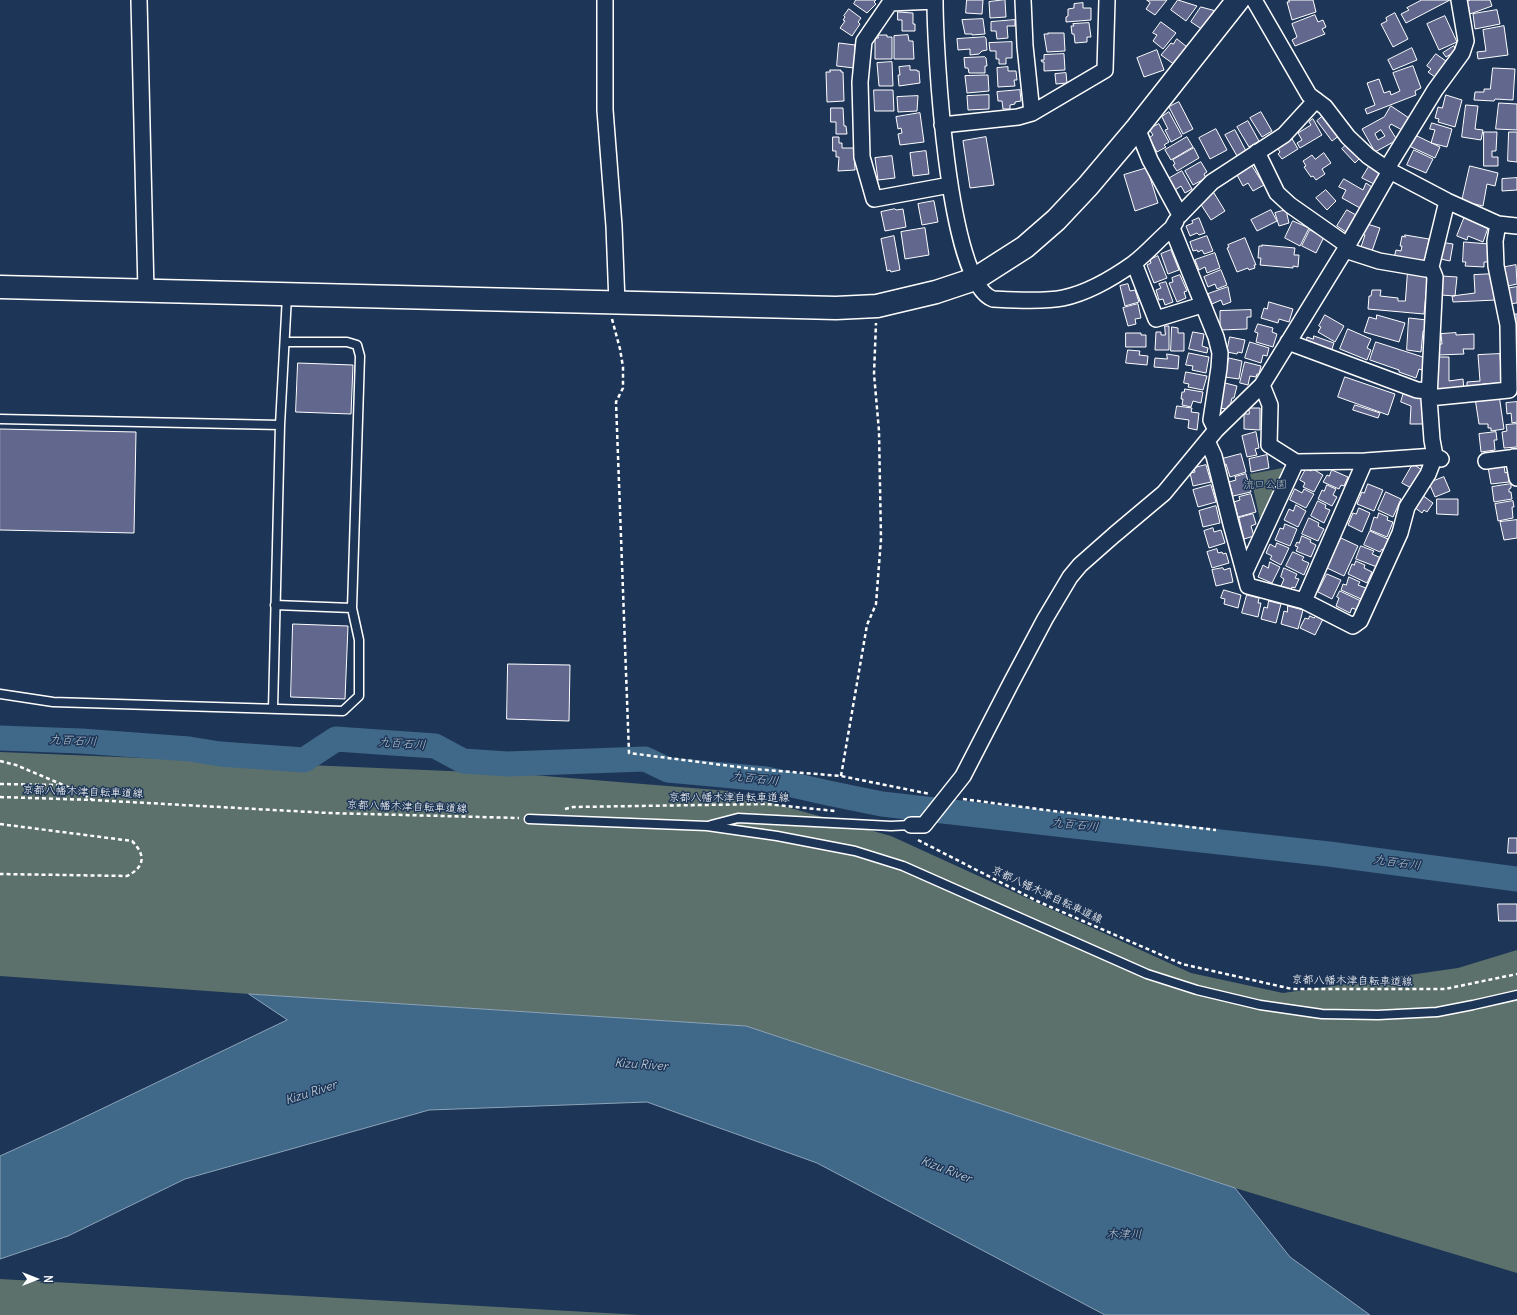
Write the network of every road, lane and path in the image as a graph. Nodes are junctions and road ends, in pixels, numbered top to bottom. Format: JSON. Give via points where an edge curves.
{"nodes":[{"id":1,"x":139,"y":0,"type":"edge"},
{"id":2,"x":605,"y":0,"type":"edge"},
{"id":3,"x":1023,"y":0,"type":"edge"},
{"id":4,"x":1107,"y":0,"type":"edge"},
{"id":5,"x":1238,"y":0,"type":"edge"},
{"id":6,"x":1254,"y":0,"type":"edge"},
{"id":7,"x":1459,"y":0,"type":"edge"},
{"id":8,"x":935,"y":1,"type":"edge"},
{"id":9,"x":1316,"y":100,"type":"junction"},
{"id":10,"x":1032,"y":113,"type":"junction"},
{"id":11,"x":942,"y":125,"type":"junction"},
{"id":12,"x":1137,"y":128,"type":"junction"},
{"id":13,"x":1257,"y":152,"type":"junction"},
{"id":14,"x":1390,"y":171,"type":"junction"},
{"id":15,"x":950,"y":185,"type":"junction"},
{"id":16,"x":1447,"y":202,"type":"junction"},
{"id":17,"x":1180,"y":215,"type":"junction"},
{"id":18,"x":1498,"y":224,"type":"junction"},
{"id":19,"x":1517,"y":226,"type":"edge"},
{"id":20,"x":1172,"y":228,"type":"junction"},
{"id":21,"x":1346,"y":248,"type":"junction"},
{"id":22,"x":1134,"y":263,"type":"junction"},
{"id":23,"x":1431,"y":267,"type":"junction"},
{"id":24,"x":975,"y":279,"type":"junction"},
{"id":25,"x":0,"y":287,"type":"edge"},
{"id":26,"x":146,"y":291,"type":"junction"},
{"id":27,"x":287,"y":294,"type":"junction"},
{"id":28,"x":617,"y":303,"type":"junction"},
{"id":29,"x":1202,"y":305,"type":"junction"},
{"id":30,"x":877,"y":306,"type":"junction"},
{"id":31,"x":284,"y":342,"type":"junction"},
{"id":32,"x":1288,"y":342,"type":"junction"},
{"id":33,"x":1262,"y":385,"type":"junction"},
{"id":34,"x":1513,"y":393,"type":"edge"},
{"id":35,"x":1429,"y":395,"type":"junction"},
{"id":36,"x":0,"y":419,"type":"edge"},
{"id":37,"x":280,"y":425,"type":"junction"},
{"id":38,"x":1211,"y":435,"type":"junction"},
{"id":39,"x":1438,"y":457,"type":"junction"},
{"id":40,"x":1515,"y":457,"type":"edge"},
{"id":41,"x":1365,"y":461,"type":"junction"},
{"id":42,"x":1486,"y":461,"type":"dead end"},
{"id":43,"x":1296,"y":462,"type":"junction"},
{"id":44,"x":1517,"y":478,"type":"edge"},
{"id":45,"x":1245,"y":572,"type":"junction"},
{"id":46,"x":1304,"y":601,"type":"junction"},
{"id":47,"x":275,"y":605,"type":"junction"},
{"id":48,"x":352,"y":608,"type":"junction"},
{"id":49,"x":0,"y":694,"type":"edge"},
{"id":50,"x":273,"y":709,"type":"junction"},
{"id":51,"x":0,"y":761,"type":"edge"},
{"id":52,"x":842,"y":776,"type":"junction"},
{"id":53,"x":0,"y":784,"type":"edge"},
{"id":54,"x":62,"y":785,"type":"junction"},
{"id":55,"x":0,"y":797,"type":"edge"},
{"id":56,"x":947,"y":798,"type":"junction"},
{"id":57,"x":93,"y":800,"type":"junction"},
{"id":58,"x":559,"y":811,"type":"dead end"},
{"id":59,"x":840,"y":812,"type":"dead end"},
{"id":60,"x":529,"y":818,"type":"joint"},
{"id":61,"x":0,"y":824,"type":"edge"},
{"id":62,"x":917,"y":825,"type":"joint"},
{"id":63,"x":707,"y":826,"type":"junction"},
{"id":64,"x":891,"y":826,"type":"junction"},
{"id":65,"x":1216,"y":830,"type":"dead end"},
{"id":66,"x":0,"y":874,"type":"edge"},
{"id":67,"x":1517,"y":974,"type":"edge"},
{"id":68,"x":1517,"y":995,"type":"edge"}],
"edges":[{"from":1,"to":26,"type":"street"},
{"from":2,"to":28,"type":"street","via":[[605,110]]},
{"from":3,"to":10,"type":"street"},
{"from":4,"to":10,"type":"street","via":[[1105,70]]},
{"from":5,"to":12,"type":"street"},
{"from":6,"to":9,"type":"street","via":[[1309,95]]},
{"from":7,"to":14,"type":"street","via":[[1466,41],[1462,53],[1435,90],[1389,165]]},
{"from":8,"to":11,"type":"street","via":[[937,72]]},
{"from":8,"to":15,"type":"street","via":[[890,3],[864,41],[860,82],[862,157],[874,199]]},
{"from":9,"to":13,"type":"street","via":[[1284,135]]},
{"from":9,"to":14,"type":"street","via":[[1325,107],[1348,137],[1368,156]]},
{"from":10,"to":11,"type":"street"},
{"from":11,"to":15,"type":"street"},
{"from":12,"to":17,"type":"street","via":[[1150,160]]},
{"from":12,"to":24,"type":"street","via":[[1056,220],[1025,247]]},
{"from":13,"to":17,"type":"street","via":[[1212,182]]},
{"from":13,"to":21,"type":"street","via":[[1277,193]]},
{"from":14,"to":16,"type":"street"},
{"from":14,"to":21,"type":"street"},
{"from":15,"to":24,"type":"street","via":[[963,243]]},
{"from":16,"to":18,"type":"street"},
{"from":16,"to":23,"type":"street"},
{"from":17,"to":20,"type":"street"},
{"from":18,"to":19,"type":"street"},
{"from":18,"to":34,"type":"street","via":[[1495,241],[1496,266],[1508,325]]},
{"from":20,"to":22,"type":"street"},
{"from":20,"to":29,"type":"street"},
{"from":21,"to":23,"type":"street","via":[[1380,261],[1426,269]]},
{"from":21,"to":32,"type":"street"},
{"from":22,"to":24,"type":"street","via":[[1086,291],[1062,299],[992,299],[985,295]]},
{"from":22,"to":29,"type":"street","via":[[1156,319]]},
{"from":23,"to":35,"type":"street","via":[[1435,277]]},
{"from":24,"to":30,"type":"street","via":[[918,297]]},
{"from":25,"to":26,"type":"street"},
{"from":26,"to":27,"type":"street"},
{"from":27,"to":28,"type":"street"},
{"from":27,"to":31,"type":"lane"},
{"from":28,"to":30,"type":"street","via":[[836,308]]},
{"from":28,"to":52,"type":"path","via":[[611,310],[623,367],[623,388],[616,402],[629,753],[754,769]]},
{"from":29,"to":38,"type":"street","via":[[1220,353],[1211,411]]},
{"from":30,"to":52,"type":"path","via":[[874,374],[879,431],[880,553],[876,604],[867,625]]},
{"from":31,"to":37,"type":"lane"},
{"from":31,"to":48,"type":"lane","via":[[347,342],[356,345],[360,356]]},
{"from":32,"to":33,"type":"street"},
{"from":32,"to":35,"type":"street"},
{"from":33,"to":38,"type":"street"},
{"from":33,"to":43,"type":"street","via":[[1270,405],[1268,445]]},
{"from":34,"to":35,"type":"street"},
{"from":35,"to":39,"type":"street","via":[[1432,440]]},
{"from":36,"to":37,"type":"lane"},
{"from":37,"to":47,"type":"lane"},
{"from":38,"to":45,"type":"street","via":[[1230,524]]},
{"from":38,"to":56,"type":"street","via":[[1164,493],[1080,565],[1070,577],[1011,682],[963,776]]},
{"from":39,"to":41,"type":"street"},
{"from":39,"to":46,"type":"street","via":[[1407,507],[1400,533],[1360,621],[1353,626]]},
{"from":40,"to":42,"type":"street"},
{"from":40,"to":44,"type":"street"},
{"from":41,"to":43,"type":"street"},
{"from":41,"to":46,"type":"street"},
{"from":43,"to":45,"type":"street"},
{"from":45,"to":46,"type":"street","via":[[1248,586]]},
{"from":47,"to":48,"type":"lane"},
{"from":47,"to":50,"type":"lane"},
{"from":48,"to":50,"type":"lane","via":[[359,640],[359,696],[343,711]]},
{"from":49,"to":50,"type":"lane","via":[[53,702]]},
{"from":51,"to":54,"type":"path","via":[[16,765]]},
{"from":52,"to":56,"type":"path"},
{"from":53,"to":54,"type":"path"},
{"from":54,"to":57,"type":"path"},
{"from":55,"to":57,"type":"path","name":"京都八幡木津自転車道線"},
{"from":56,"to":62,"type":"street"},
{"from":56,"to":65,"type":"path"},
{"from":57,"to":60,"type":"path","name":"京都八幡木津自転車道線","via":[[328,812]]},
{"from":58,"to":59,"type":"path","name":"京都八幡木津自転車道線","via":[[573,807],[766,804]]},
{"from":60,"to":63,"type":"lane"},
{"from":61,"to":66,"type":"path","via":[[132,841],[142,856],[141,864],[135,872],[127,876]]},
{"from":62,"to":64,"type":"lane"},
{"from":63,"to":64,"type":"lane","via":[[738,818]]},
{"from":63,"to":68,"type":"lane","via":[[855,851],[903,866],[1147,974],[1197,990],[1260,1005],[1322,1014],[1378,1015],[1437,1012]]},
{"from":64,"to":67,"type":"path","name":"京都八幡木津自転車道線","via":[[1037,901],[1182,964],[1292,989],[1445,989]]}]}
